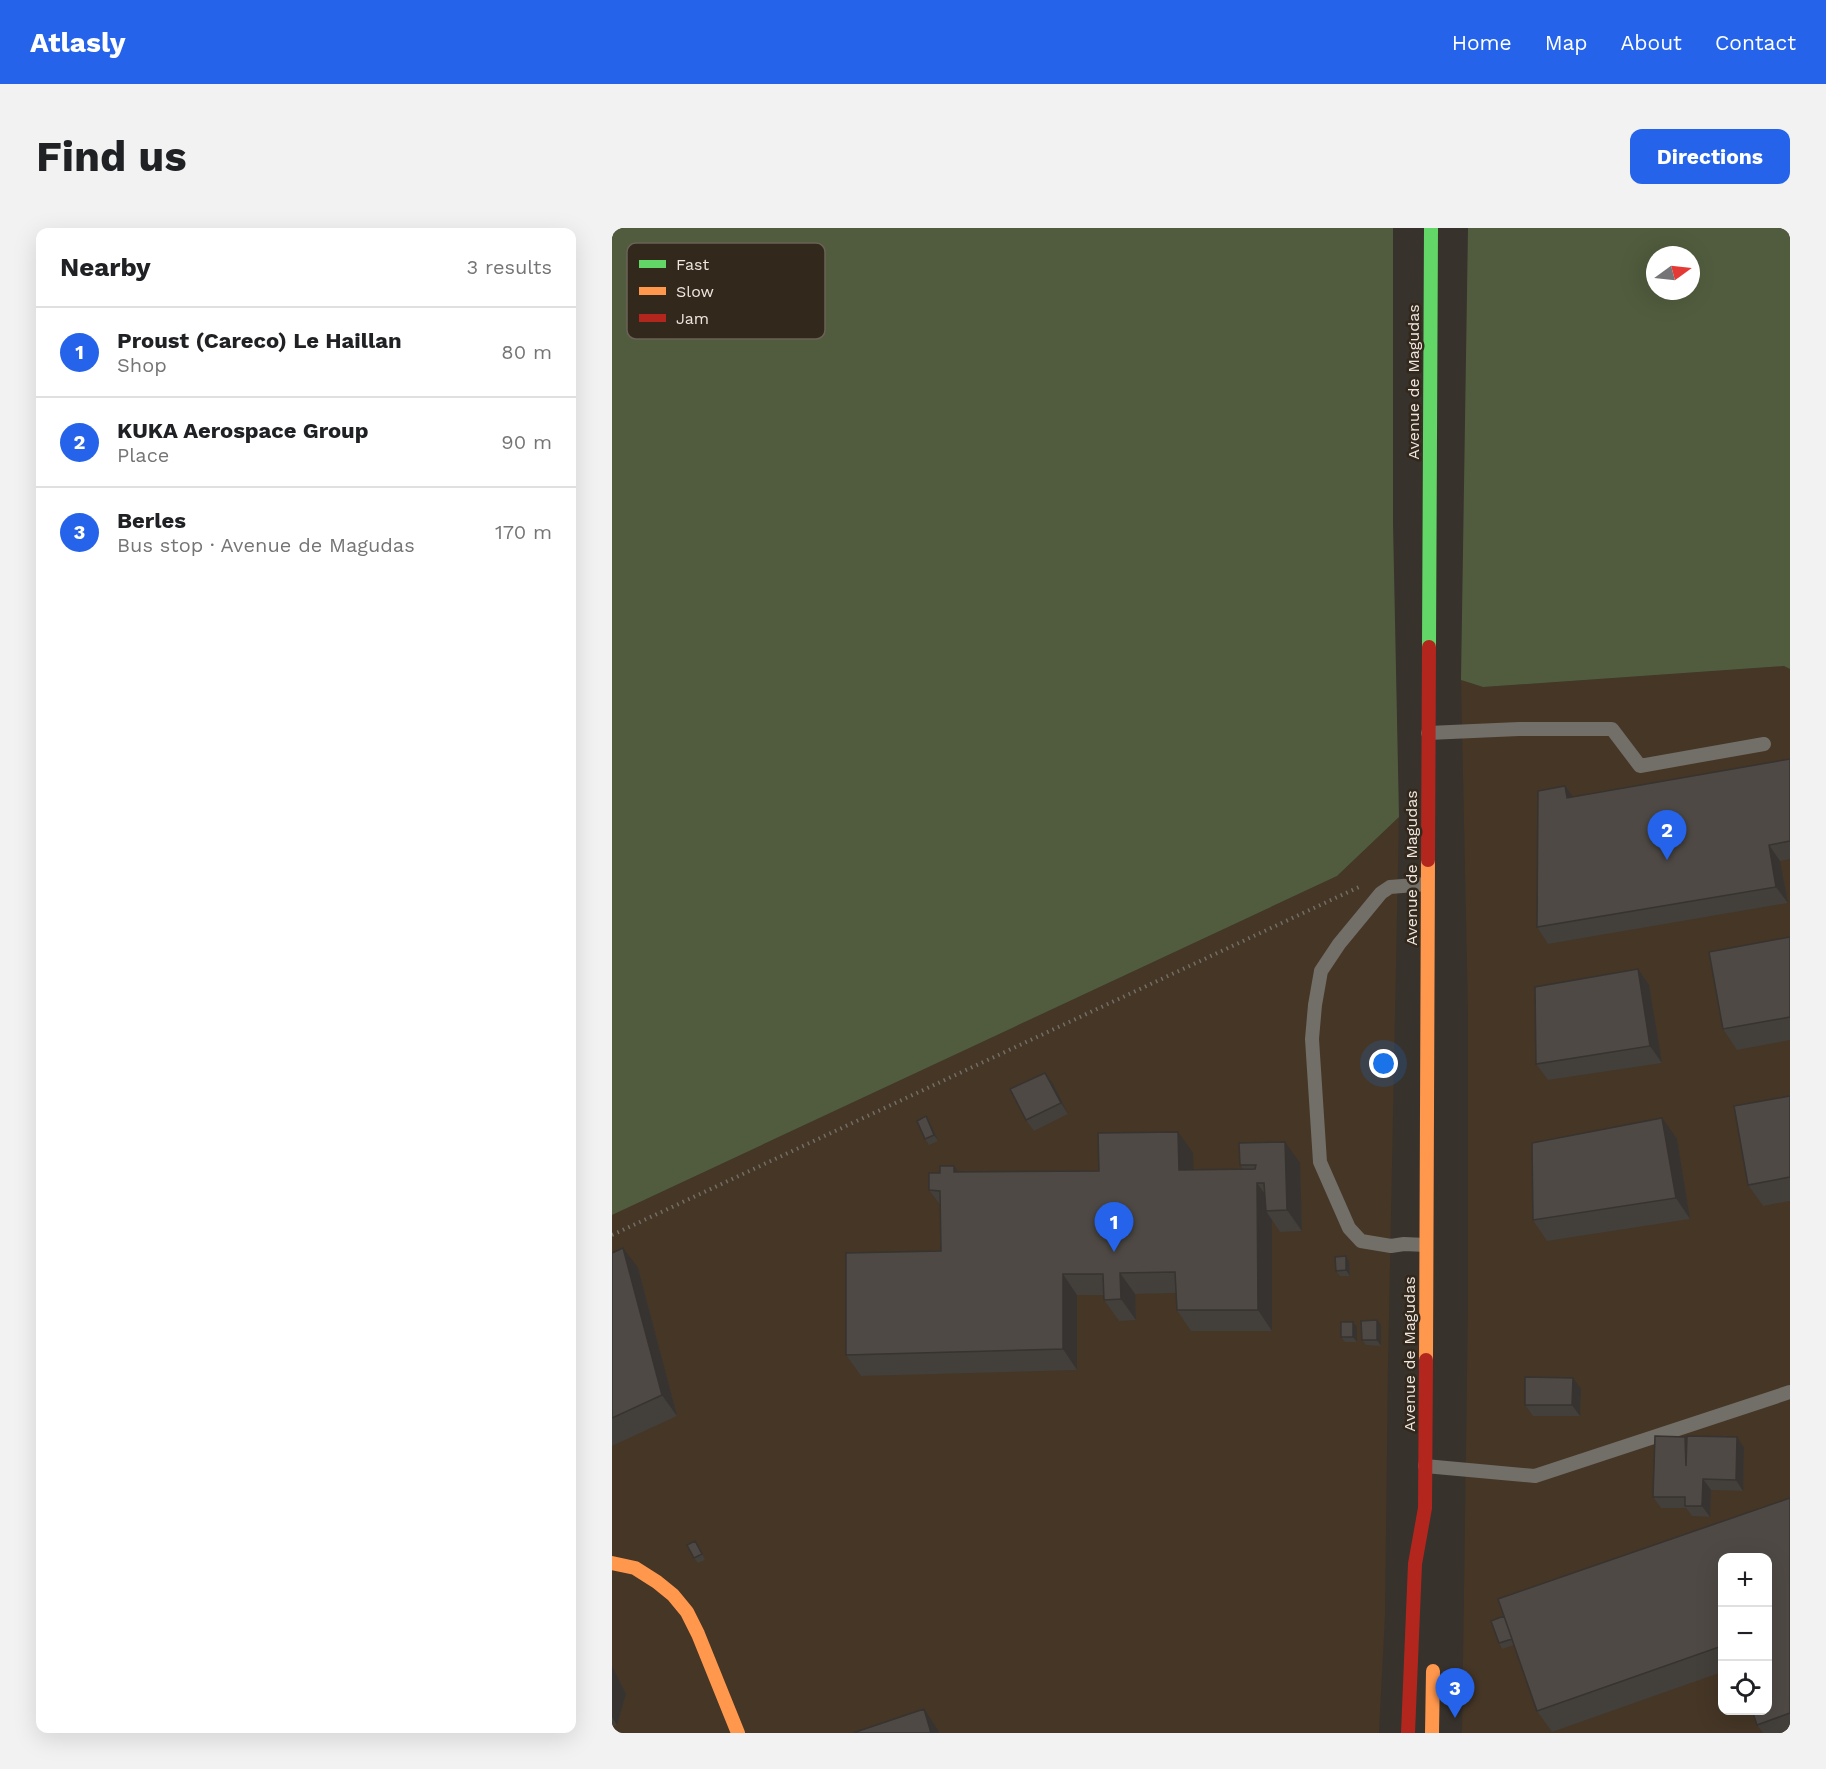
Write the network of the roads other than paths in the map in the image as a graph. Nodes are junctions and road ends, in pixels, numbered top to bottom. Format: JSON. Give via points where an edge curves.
{"nodes":[{"id":1,"x":1431,"y":228,"type":"edge"},
{"id":2,"x":1428,"y":733,"type":"junction"},
{"id":3,"x":1764,"y":744,"type":"dead end"},
{"id":4,"x":1427,"y":884,"type":"junction"},
{"id":5,"x":1426,"y":1245,"type":"junction"},
{"id":6,"x":1790,"y":1392,"type":"edge"},
{"id":7,"x":1425,"y":1466,"type":"junction"},
{"id":8,"x":1425,"y":1508,"type":"junction"},
{"id":9,"x":1432,"y":1551,"type":"dead end"},
{"id":10,"x":612,"y":1563,"type":"edge"},
{"id":11,"x":1433,"y":1653,"type":"dead end"},
{"id":12,"x":738,"y":1733,"type":"edge"},
{"id":13,"x":1408,"y":1733,"type":"edge"},
{"id":14,"x":1432,"y":1733,"type":"edge"}],
"edges":[{"from":1,"to":2,"type":"main road","name":"Avenue de Magudas"},
{"from":2,"to":3,"type":"lane","via":[[1612,729],[1640,766]]},
{"from":2,"to":4,"type":"main road","name":"Avenue de Magudas"},
{"from":4,"to":5,"type":"main road","name":"Avenue de Magudas"},
{"from":4,"to":5,"type":"lane","via":[[1390,887],[1381,893],[1339,944],[1321,971],[1312,1040],[1320,1162],[1349,1228],[1361,1241],[1391,1246]]},
{"from":5,"to":7,"type":"main road","name":"Avenue de Magudas"},
{"from":6,"to":7,"type":"lane","via":[[1535,1476]]},
{"from":7,"to":8,"type":"main road","name":"Avenue de Magudas"},
{"from":8,"to":9,"type":"main road","name":"Avenue de Magudas"},
{"from":8,"to":13,"type":"main road","name":"Avenue de Magudas","via":[[1416,1564]]},
{"from":10,"to":12,"type":"main road","via":[[635,1568],[657,1582],[687,1612]]},
{"from":11,"to":14,"type":"main road"}]}
